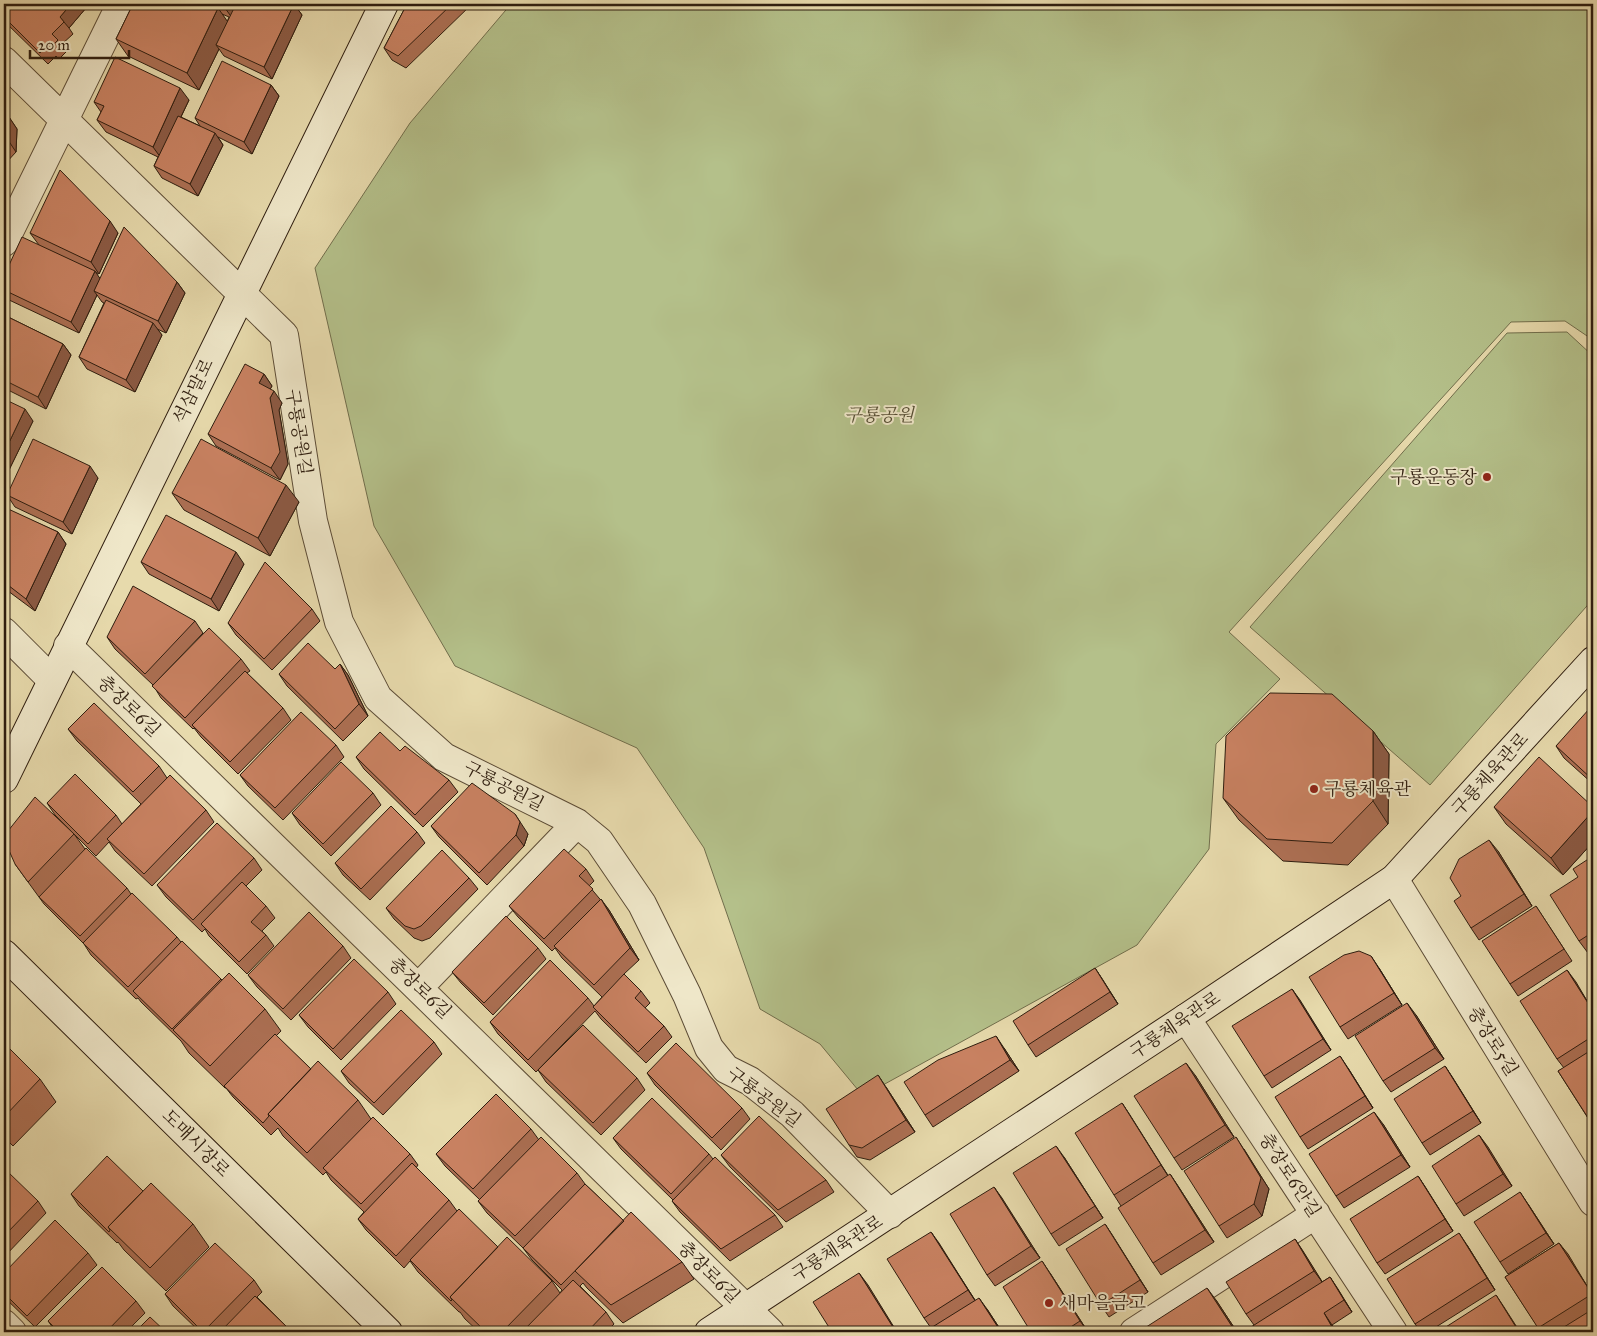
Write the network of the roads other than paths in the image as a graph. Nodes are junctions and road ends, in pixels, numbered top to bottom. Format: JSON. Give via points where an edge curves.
{"nodes":[{"id":1,"x":121,"y":4,"type":"edge"},
{"id":2,"x":384,"y":4,"type":"edge"},
{"id":3,"x":4,"y":61,"type":"edge"},
{"id":4,"x":63,"y":120,"type":"junction"},
{"id":5,"x":4,"y":242,"type":"edge"},
{"id":6,"x":241,"y":294,"type":"junction"},
{"id":7,"x":4,"y":632,"type":"edge"},
{"id":8,"x":68,"y":646,"type":"junction"},
{"id":9,"x":1593,"y":661,"type":"edge"},
{"id":10,"x":51,"y":679,"type":"junction"},
{"id":11,"x":4,"y":780,"type":"edge"},
{"id":12,"x":577,"y":823,"type":"junction"},
{"id":13,"x":1394,"y":879,"type":"junction"},
{"id":14,"x":4,"y":954,"type":"edge"},
{"id":15,"x":419,"y":987,"type":"junction"},
{"id":16,"x":1186,"y":1018,"type":"junction"},
{"id":17,"x":1590,"y":1189,"type":"edge"},
{"id":18,"x":890,"y":1214,"type":"junction"},
{"id":19,"x":1316,"y":1214,"type":"junction"},
{"id":20,"x":745,"y":1308,"type":"junction"},
{"id":21,"x":4,"y":1324,"type":"edge"},
{"id":22,"x":12,"y":1332,"type":"edge"},
{"id":23,"x":388,"y":1332,"type":"edge"},
{"id":24,"x":709,"y":1332,"type":"edge"},
{"id":25,"x":770,"y":1332,"type":"edge"},
{"id":26,"x":1134,"y":1332,"type":"edge"},
{"id":27,"x":1393,"y":1332,"type":"edge"}],
"edges":[{"from":1,"to":4,"type":"street"},
{"from":2,"to":6,"type":"street","name":"석삼말로"},
{"from":3,"to":4,"type":"street","name":"구룡공원길"},
{"from":4,"to":5,"type":"street"},
{"from":4,"to":6,"type":"street","name":"구룡공원길"},
{"from":6,"to":8,"type":"street","name":"석삼말로"},
{"from":6,"to":12,"type":"street","name":"구룡공원길","via":[[284,336],[313,521],[338,622],[378,698],[444,756]]},
{"from":7,"to":10,"type":"street"},
{"from":8,"to":10,"type":"street","name":"석삼말로"},
{"from":8,"to":15,"type":"street","name":"충장로6길"},
{"from":9,"to":13,"type":"street","name":"구룡체육관로"},
{"from":10,"to":11,"type":"street","name":"석삼말로"},
{"from":12,"to":15,"type":"street"},
{"from":12,"to":18,"type":"street","name":"구룡공원길","via":[[599,841],[642,904],[709,1048],[726,1069],[750,1081],[792,1114]]},
{"from":13,"to":16,"type":"street","name":"구룡체육관로"},
{"from":13,"to":17,"type":"street","name":"충장로5길"},
{"from":14,"to":23,"type":"street","name":"도매시장로"},
{"from":15,"to":20,"type":"street","name":"충장로6길"},
{"from":16,"to":18,"type":"street","name":"구룡체육관로"},
{"from":16,"to":19,"type":"street","name":"충장로6안길"},
{"from":18,"to":20,"type":"street","name":"구룡체육관로"},
{"from":19,"to":26,"type":"street"},
{"from":19,"to":27,"type":"street","name":"충장로6안길"},
{"from":20,"to":24,"type":"street","name":"구룡체육관로"},
{"from":20,"to":25,"type":"street","name":"충장로6길"},
{"from":21,"to":22,"type":"street"}]}
